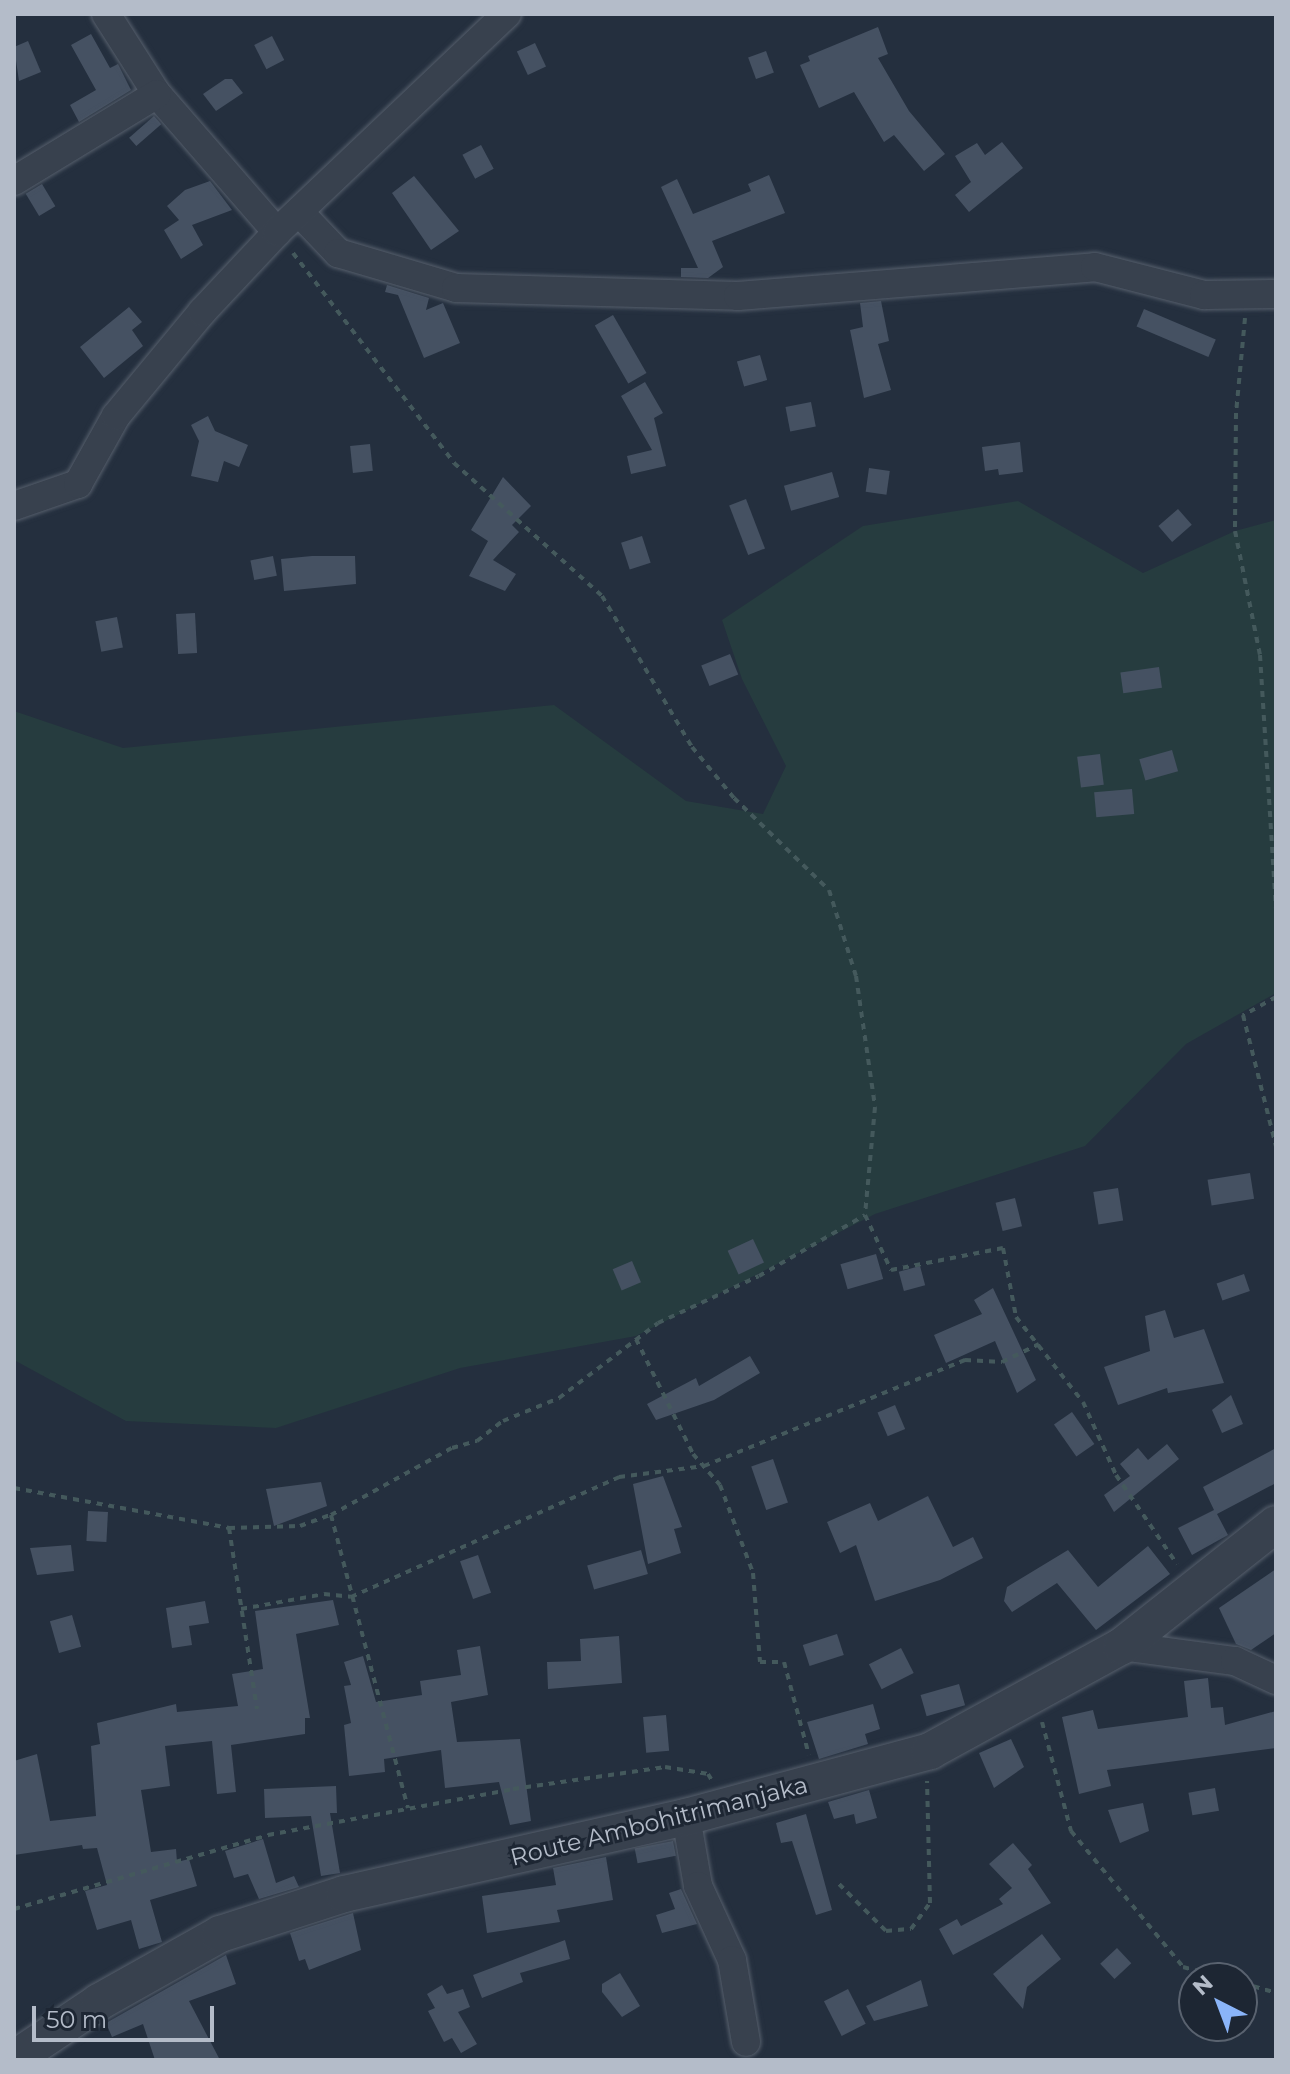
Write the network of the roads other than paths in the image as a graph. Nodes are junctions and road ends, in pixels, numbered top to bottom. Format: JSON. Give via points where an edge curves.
{"nodes":[{"id":1,"x":106,"y":14,"type":"edge"},
{"id":2,"x":507,"y":14,"type":"edge"},
{"id":3,"x":157,"y":94,"type":"junction"},
{"id":4,"x":14,"y":181,"type":"edge"},
{"id":5,"x":299,"y":212,"type":"junction"},
{"id":6,"x":277,"y":232,"type":"junction"},
{"id":7,"x":1276,"y":294,"type":"edge"},
{"id":8,"x":14,"y":506,"type":"edge"},
{"id":9,"x":1276,"y":1524,"type":"edge"},
{"id":10,"x":1122,"y":1646,"type":"junction"},
{"id":11,"x":1276,"y":1680,"type":"edge"},
{"id":12,"x":686,"y":1817,"type":"junction"},
{"id":13,"x":746,"y":2042,"type":"dead end"},
{"id":14,"x":14,"y":2059,"type":"edge"}],
"edges":[{"from":1,"to":3,"type":"street"},
{"from":2,"to":5,"type":"street"},
{"from":3,"to":4,"type":"street"},
{"from":3,"to":6,"type":"street"},
{"from":5,"to":6,"type":"street"},
{"from":5,"to":7,"type":"street","via":[[338,253],[456,288],[738,296],[1095,267],[1204,295]]},
{"from":6,"to":8,"type":"street","via":[[116,416],[78,484]]},
{"from":9,"to":10,"type":"street","name":"Route Ambohitrimanjaka"},
{"from":10,"to":11,"type":"street","via":[[1235,1661]]},
{"from":10,"to":12,"type":"street","name":"Route Ambohitrimanjaka","via":[[930,1751]]},
{"from":12,"to":13,"type":"street","via":[[698,1886],[732,1960]]},
{"from":12,"to":14,"type":"street","name":"Route Ambohitrimanjaka","via":[[344,1894],[220,1934],[99,2002]]}]}
